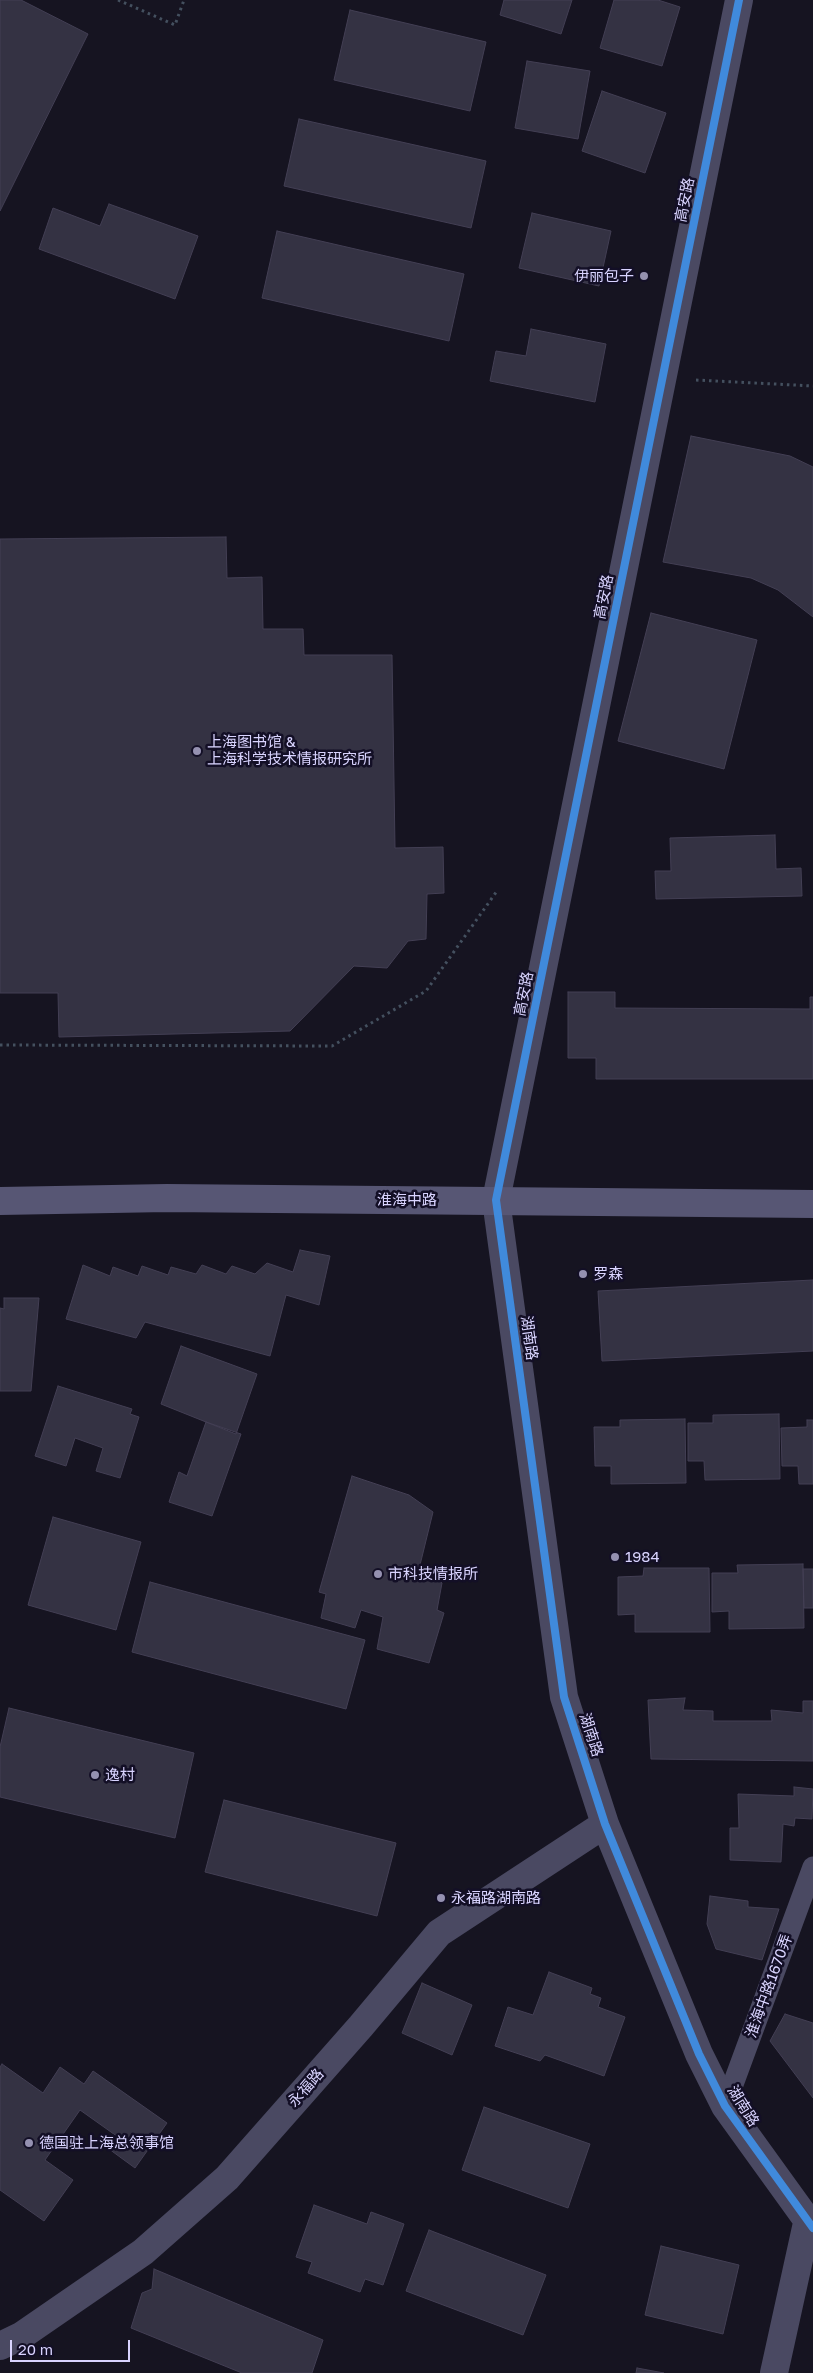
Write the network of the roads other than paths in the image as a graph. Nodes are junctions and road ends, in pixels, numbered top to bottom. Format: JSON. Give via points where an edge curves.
{"nodes":[{"id":1,"x":739,"y":0,"type":"edge"},
{"id":2,"x":0,"y":1200,"type":"edge"},
{"id":3,"x":496,"y":1200,"type":"junction"},
{"id":4,"x":813,"y":1204,"type":"edge"},
{"id":5,"x":605,"y":1824,"type":"junction"},
{"id":6,"x":813,"y":1867,"type":"edge"},
{"id":7,"x":724,"y":2106,"type":"junction"},
{"id":8,"x":810,"y":2226,"type":"edge"},
{"id":9,"x":0,"y":2346,"type":"edge"},
{"id":10,"x":774,"y":2373,"type":"edge"}],
"edges":[{"from":1,"to":3,"type":"street","name":"高安路"},
{"from":2,"to":3,"type":"main road","name":"淮海中路"},
{"from":3,"to":4,"type":"main road","name":"淮海中路"},
{"from":3,"to":5,"type":"street","name":"湖南路","via":[[564,1697]]},
{"from":5,"to":7,"type":"street","name":"湖南路","via":[[699,2054]]},
{"from":5,"to":9,"type":"street","name":"永福路","via":[[439,1933],[227,2178],[143,2252],[21,2336]]},
{"from":6,"to":7,"type":"lane","name":"淮海中路1670弄"},
{"from":7,"to":8,"type":"street","name":"湖南路"},
{"from":8,"to":10,"type":"street"}]}
